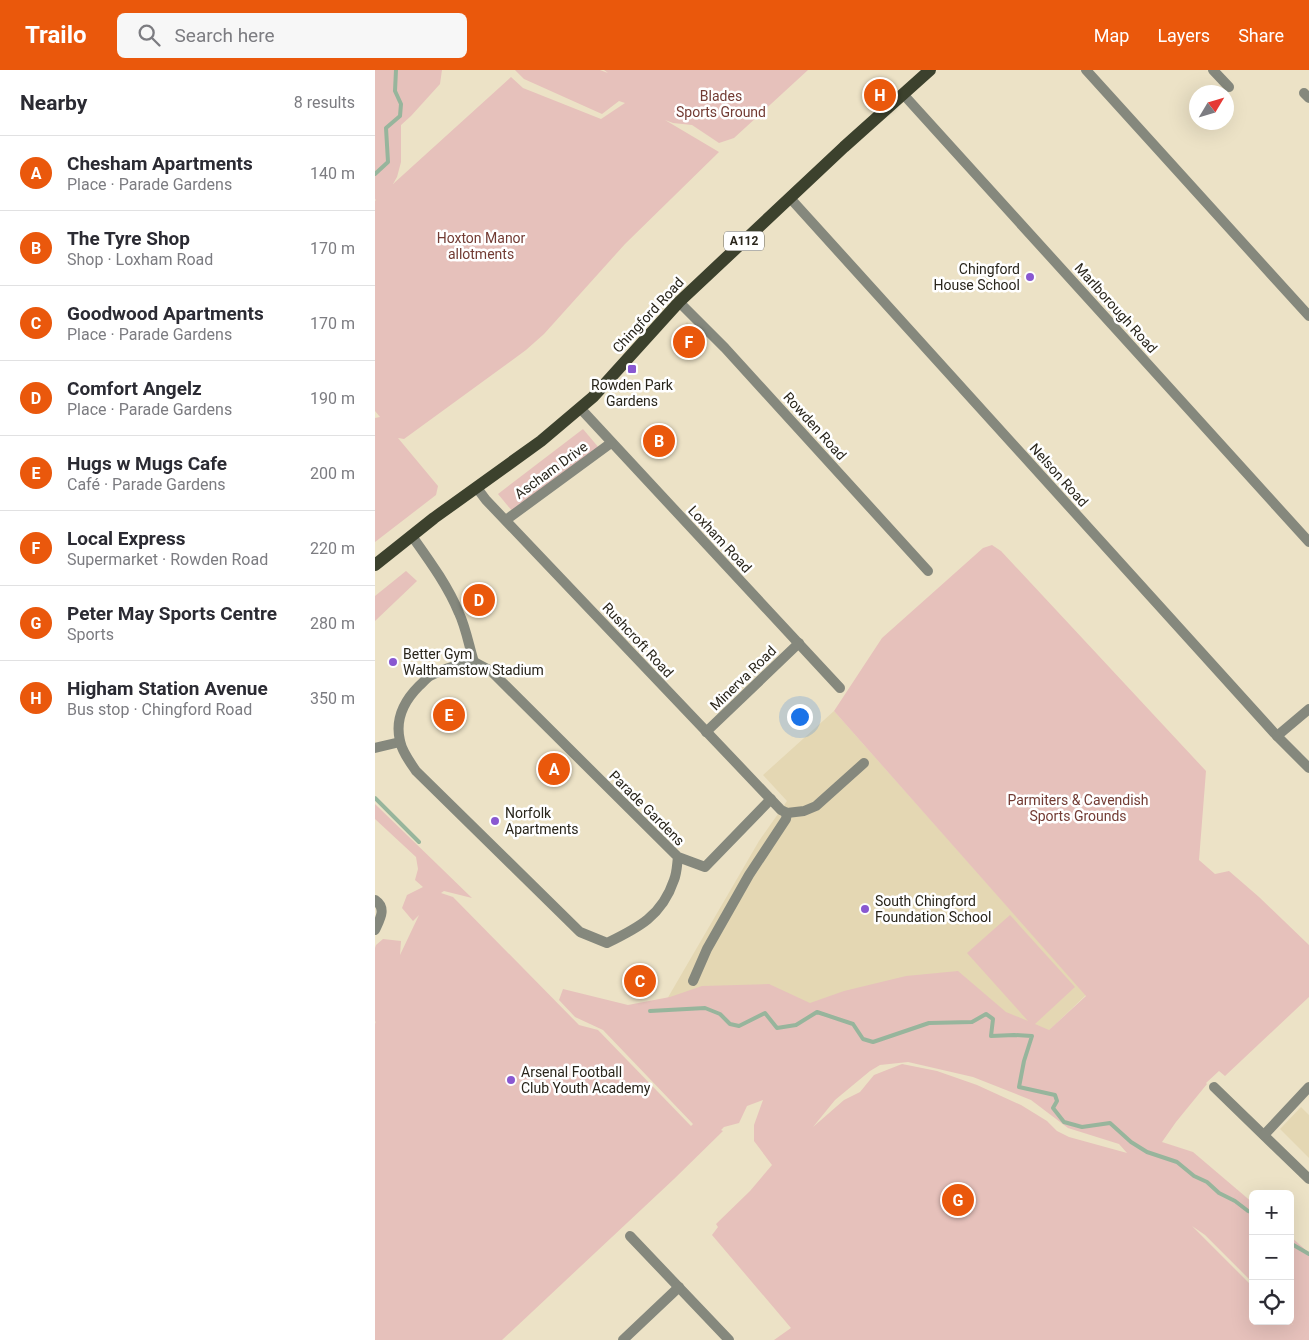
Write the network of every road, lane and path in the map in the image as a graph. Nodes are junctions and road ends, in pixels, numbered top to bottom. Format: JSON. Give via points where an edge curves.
{"nodes":[{"id":1,"x":930,"y":70,"type":"edge"},
{"id":2,"x":1086,"y":70,"type":"edge"},
{"id":3,"x":1213,"y":70,"type":"edge"},
{"id":4,"x":1227,"y":85,"type":"edge"},
{"id":5,"x":903,"y":94,"type":"junction"},
{"id":6,"x":790,"y":198,"type":"junction"},
{"id":7,"x":679,"y":302,"type":"junction"},
{"id":8,"x":1309,"y":316,"type":"edge"},
{"id":9,"x":580,"y":408,"type":"junction"},
{"id":10,"x":611,"y":443,"type":"junction"},
{"id":11,"x":477,"y":488,"type":"junction"},
{"id":12,"x":506,"y":520,"type":"junction"},
{"id":13,"x":411,"y":536,"type":"junction"},
{"id":14,"x":1309,"y":542,"type":"edge"},
{"id":15,"x":375,"y":565,"type":"edge"},
{"id":16,"x":928,"y":571,"type":"dead end"},
{"id":17,"x":799,"y":644,"type":"junction"},
{"id":18,"x":474,"y":662,"type":"junction"},
{"id":19,"x":840,"y":688,"type":"dead end"},
{"id":20,"x":1309,"y":709,"type":"edge"},
{"id":21,"x":706,"y":732,"type":"junction"},
{"id":22,"x":1277,"y":736,"type":"junction"},
{"id":23,"x":400,"y":742,"type":"junction"},
{"id":24,"x":375,"y":748,"type":"edge"},
{"id":25,"x":864,"y":763,"type":"dead end"},
{"id":26,"x":1309,"y":768,"type":"edge"},
{"id":27,"x":771,"y":799,"type":"junction"},
{"id":28,"x":784,"y":811,"type":"junction"},
{"id":29,"x":678,"y":857,"type":"junction"},
{"id":30,"x":375,"y":900,"type":"edge"},
{"id":31,"x":375,"y":930,"type":"edge"},
{"id":32,"x":693,"y":981,"type":"dead end"},
{"id":33,"x":1214,"y":1087,"type":"dead end"},
{"id":34,"x":1309,"y":1087,"type":"edge"},
{"id":35,"x":1264,"y":1135,"type":"junction"},
{"id":36,"x":1309,"y":1179,"type":"edge"},
{"id":37,"x":630,"y":1236,"type":"dead end"},
{"id":38,"x":679,"y":1287,"type":"junction"},
{"id":39,"x":623,"y":1340,"type":"edge"},
{"id":40,"x":729,"y":1340,"type":"edge"}],
"edges":[{"from":1,"to":5,"type":"main road","name":"Chingford Road","number":"A112"},
{"from":2,"to":8,"type":"street"},
{"from":3,"to":4,"type":"street"},
{"from":5,"to":6,"type":"main road","name":"Chingford Road","number":"A112"},
{"from":5,"to":14,"type":"street","name":"Marlborough Road"},
{"from":6,"to":7,"type":"main road","name":"Chingford Road","number":"A112"},
{"from":6,"to":22,"type":"street","name":"Nelson Road"},
{"from":7,"to":9,"type":"main road","name":"Chingford Road","number":"A112"},
{"from":7,"to":16,"type":"street","name":"Rowden Road","via":[[725,348]]},
{"from":9,"to":10,"type":"street","name":"Loxham Road"},
{"from":9,"to":11,"type":"main road","name":"Chingford Road","number":"A112"},
{"from":10,"to":12,"type":"street","name":"Ascham Drive"},
{"from":10,"to":17,"type":"street","name":"Loxham Road"},
{"from":11,"to":12,"type":"street","name":"Rushcroft Road"},
{"from":11,"to":13,"type":"main road","name":"Chingford Road","number":"A112"},
{"from":12,"to":21,"type":"street","name":"Rushcroft Road"},
{"from":13,"to":15,"type":"main road","name":"Chingford Road","number":"A112"},
{"from":13,"to":18,"type":"street","via":[[460,614]]},
{"from":17,"to":19,"type":"street","name":"Loxham Road"},
{"from":17,"to":21,"type":"street","name":"Minerva Road"},
{"from":18,"to":23,"type":"street","name":"Parade Gardens","via":[[430,676],[409,696],[398,726]]},
{"from":18,"to":29,"type":"street","name":"Parade Gardens","via":[[491,671]]},
{"from":20,"to":22,"type":"street"},
{"from":21,"to":27,"type":"street","name":"Rushcroft Road"},
{"from":22,"to":26,"type":"street","name":"Nelson Road"},
{"from":23,"to":24,"type":"street"},
{"from":23,"to":29,"type":"street","name":"Parade Gardens","via":[[416,771],[580,932],[607,944],[635,929],[664,902],[675,880]]},
{"from":25,"to":28,"type":"street","via":[[816,806],[803,811]]},
{"from":27,"to":28,"type":"street","name":"Rushcroft Road"},
{"from":27,"to":29,"type":"street","via":[[705,867]]},
{"from":28,"to":32,"type":"street","via":[[786,819],[749,875],[707,949]]},
{"from":30,"to":31,"type":"street","via":[[383,908]]},
{"from":33,"to":35,"type":"street"},
{"from":34,"to":35,"type":"street"},
{"from":35,"to":36,"type":"street"},
{"from":37,"to":38,"type":"street"},
{"from":38,"to":39,"type":"street"},
{"from":38,"to":40,"type":"street"}]}
